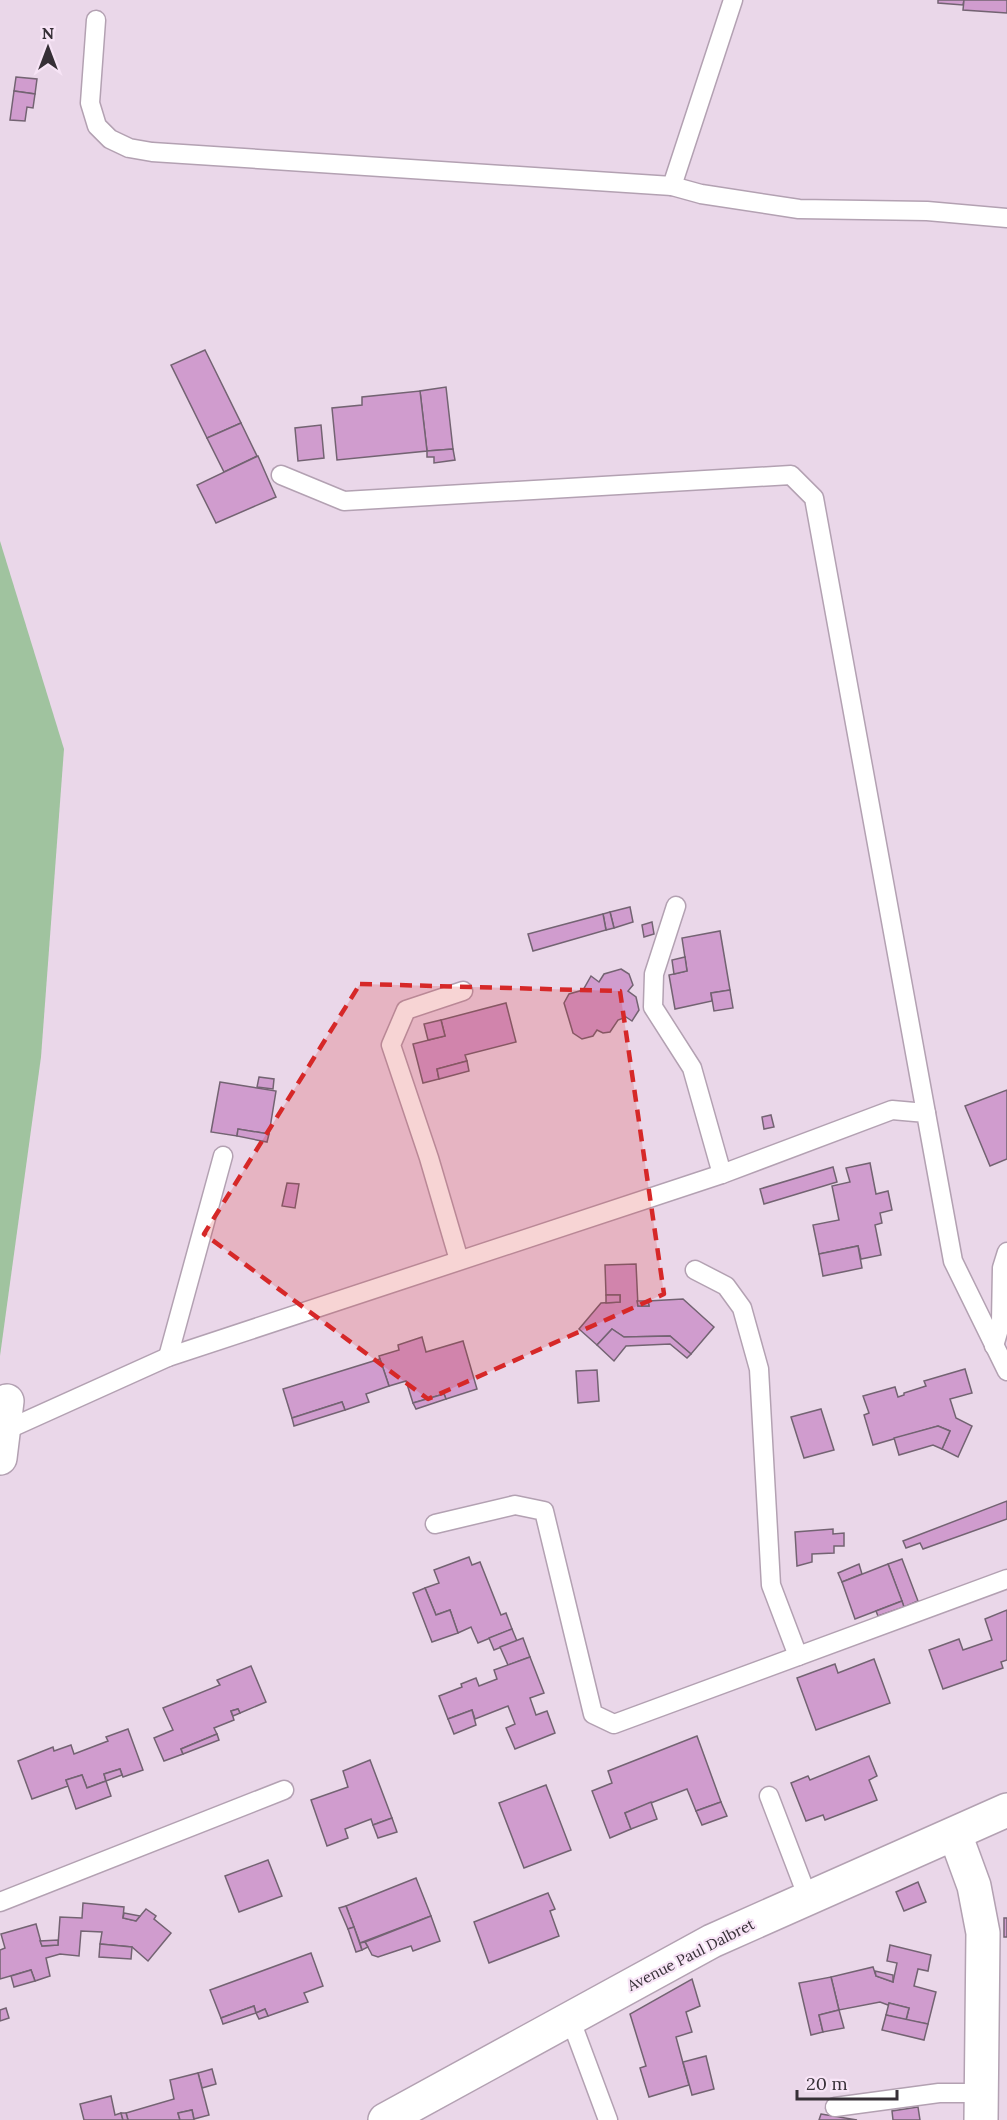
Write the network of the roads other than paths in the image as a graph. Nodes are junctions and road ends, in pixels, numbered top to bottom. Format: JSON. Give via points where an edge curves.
{"nodes":[{"id":1,"x":733,"y":0,"type":"edge"},
{"id":2,"x":96,"y":20,"type":"dead end"},
{"id":3,"x":672,"y":186,"type":"junction"},
{"id":4,"x":1007,"y":218,"type":"edge"},
{"id":5,"x":281,"y":475,"type":"dead end"},
{"id":6,"x":676,"y":906,"type":"dead end"},
{"id":7,"x":463,"y":991,"type":"dead end"},
{"id":8,"x":926,"y":1113,"type":"junction"},
{"id":9,"x":223,"y":1155,"type":"dead end"},
{"id":10,"x":722,"y":1174,"type":"junction"},
{"id":11,"x":1007,"y":1252,"type":"edge"},
{"id":12,"x":459,"y":1260,"type":"junction"},
{"id":13,"x":695,"y":1270,"type":"dead end"},
{"id":14,"x":994,"y":1346,"type":"junction"},
{"id":15,"x":168,"y":1358,"type":"junction"},
{"id":16,"x":1007,"y":1371,"type":"edge"},
{"id":17,"x":4,"y":1430,"type":"edge"},
{"id":18,"x":435,"y":1524,"type":"dead end"},
{"id":19,"x":1007,"y":1579,"type":"edge"},
{"id":20,"x":798,"y":1656,"type":"junction"},
{"id":21,"x":284,"y":1790,"type":"dead end"},
{"id":22,"x":769,"y":1796,"type":"dead end"},
{"id":23,"x":1007,"y":1810,"type":"edge"},
{"id":24,"x":955,"y":1834,"type":"junction"},
{"id":25,"x":808,"y":1898,"type":"junction"},
{"id":26,"x":0,"y":1902,"type":"edge"},
{"id":27,"x":570,"y":2018,"type":"junction"},
{"id":28,"x":835,"y":2107,"type":"dead end"},
{"id":29,"x":981,"y":2107,"type":"edge"},
{"id":30,"x":385,"y":2120,"type":"edge"},
{"id":31,"x":608,"y":2120,"type":"edge"}],
"edges":[{"from":1,"to":3,"type":"lane"},
{"from":2,"to":3,"type":"lane","via":[[90,103],[97,126],[110,139],[129,148]]},
{"from":3,"to":4,"type":"lane","via":[[799,209],[927,211]]},
{"from":5,"to":8,"type":"lane","via":[[344,501],[790,475],[806,489],[814,498]]},
{"from":6,"to":10,"type":"lane","via":[[654,974],[653,1007],[692,1068]]},
{"from":7,"to":12,"type":"lane","via":[[406,1010],[391,1045]]},
{"from":8,"to":10,"type":"lane","via":[[892,1110]]},
{"from":8,"to":14,"type":"lane","via":[[953,1261]]},
{"from":9,"to":15,"type":"lane"},
{"from":10,"to":12,"type":"lane"},
{"from":11,"to":14,"type":"lane","via":[[1002,1268],[1001,1322]]},
{"from":12,"to":15,"type":"lane"},
{"from":13,"to":20,"type":"lane","via":[[726,1286],[742,1308],[759,1369],[771,1585]]},
{"from":14,"to":16,"type":"lane"},
{"from":15,"to":17,"type":"lane"},
{"from":18,"to":20,"type":"lane","via":[[515,1505],[544,1511],[593,1714],[614,1724]]},
{"from":19,"to":20,"type":"lane"},
{"from":21,"to":26,"type":"lane"},
{"from":22,"to":25,"type":"lane"},
{"from":23,"to":24,"type":"street","name":"Avenue Paul Dalbret"},
{"from":24,"to":25,"type":"street","name":"Avenue Paul Dalbret"},
{"from":24,"to":29,"type":"street","via":[[974,1886],[983,1933]]},
{"from":25,"to":27,"type":"street","name":"Avenue Paul Dalbret","via":[[712,1941]]},
{"from":27,"to":30,"type":"street","name":"Avenue Paul Dalbret"},
{"from":27,"to":31,"type":"lane"},
{"from":28,"to":29,"type":"lane","via":[[939,2093]]}]}
